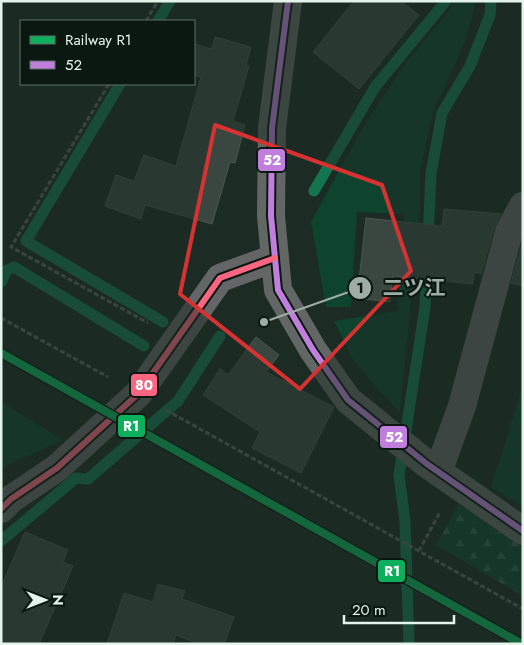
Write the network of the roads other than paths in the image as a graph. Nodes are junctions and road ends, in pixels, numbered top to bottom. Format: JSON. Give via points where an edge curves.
{"nodes":[{"id":1,"x":288,"y":1,"type":"edge"},
{"id":2,"x":523,"y":206,"type":"edge"},
{"id":3,"x":274,"y":258,"type":"junction"},
{"id":4,"x":440,"y":473,"type":"junction"},
{"id":5,"x":1,"y":509,"type":"edge"},
{"id":6,"x":523,"y":530,"type":"edge"}],
"edges":[{"from":1,"to":3,"type":"main road","via":[[272,128]]},
{"from":2,"to":4,"type":"street","via":[[509,232],[462,406]]},
{"from":3,"to":4,"type":"main road","via":[[278,290],[313,350],[348,400]]},
{"from":3,"to":5,"type":"street","via":[[220,278],[138,394],[57,468]]},
{"from":4,"to":6,"type":"main road"}]}
